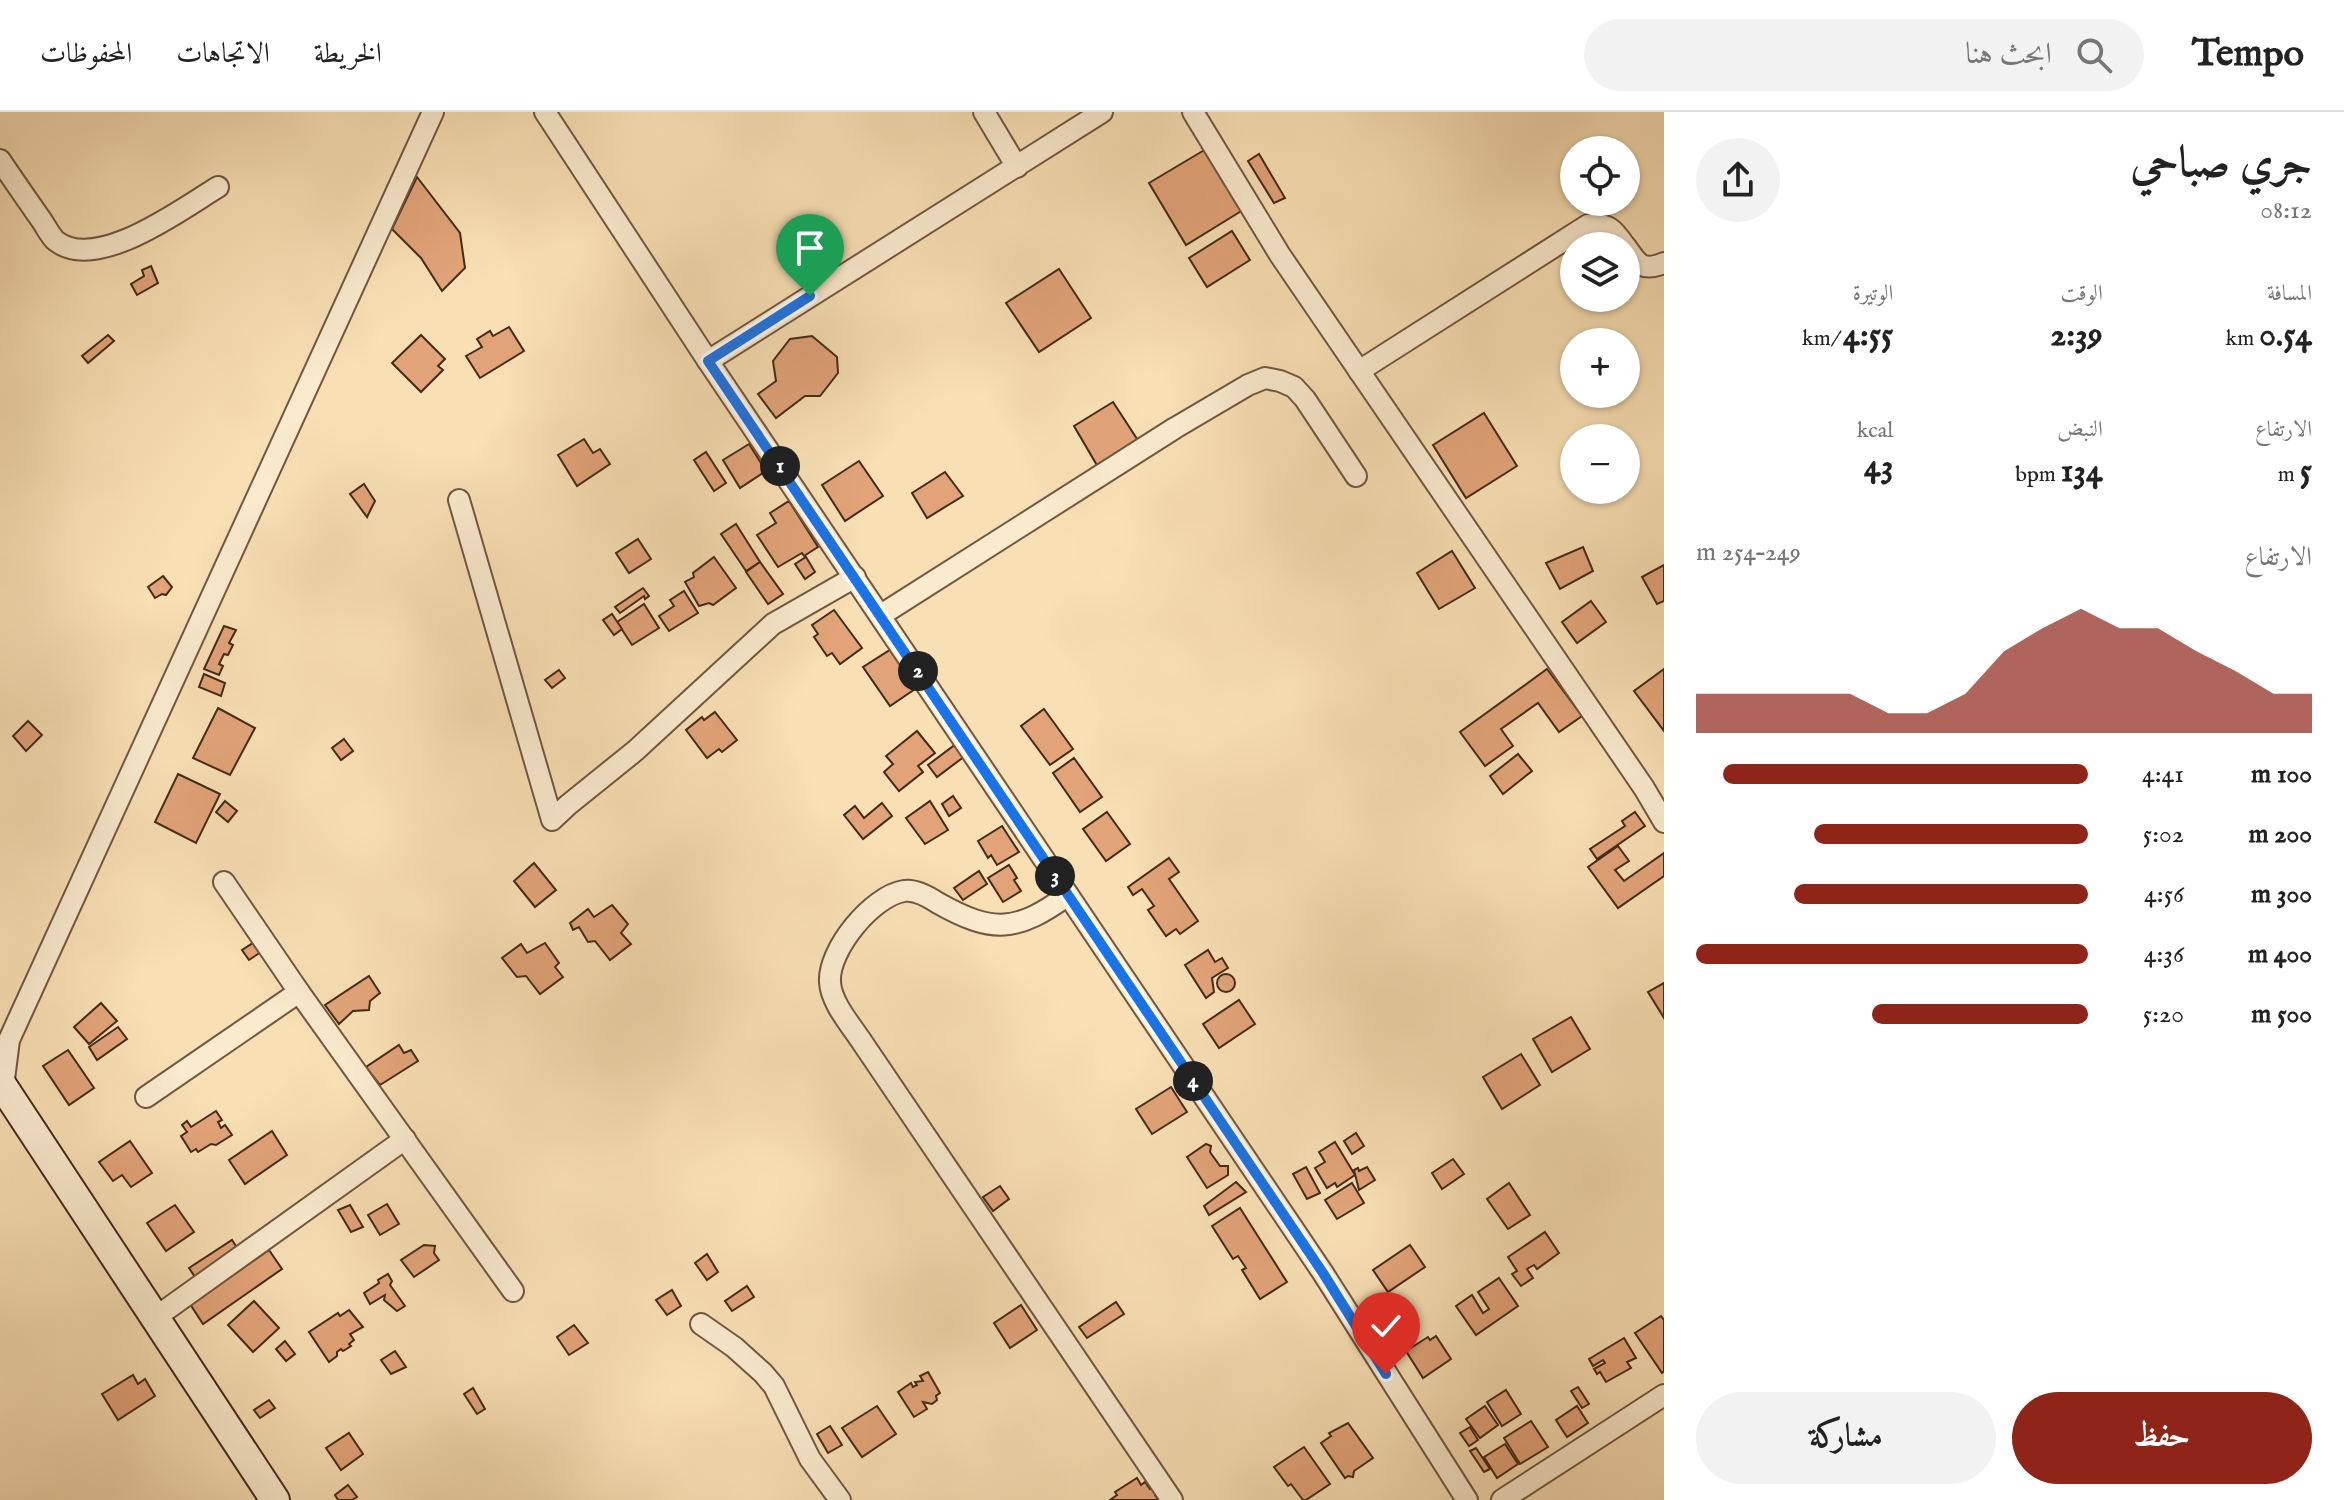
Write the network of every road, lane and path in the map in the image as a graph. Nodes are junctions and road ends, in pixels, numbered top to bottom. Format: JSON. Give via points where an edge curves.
{"nodes":[{"id":1,"x":433,"y":112,"type":"edge"},
{"id":2,"x":545,"y":112,"type":"edge"},
{"id":3,"x":984,"y":112,"type":"edge"},
{"id":4,"x":1102,"y":112,"type":"edge"},
{"id":5,"x":1193,"y":112,"type":"edge"},
{"id":6,"x":0,"y":160,"type":"edge"},
{"id":7,"x":1017,"y":167,"type":"junction"},
{"id":8,"x":218,"y":187,"type":"dead end"},
{"id":9,"x":1577,"y":232,"type":"edge"},
{"id":10,"x":1615,"y":232,"type":"edge"},
{"id":11,"x":1560,"y":243,"type":"edge"},
{"id":12,"x":1664,"y":263,"type":"edge"},
{"id":13,"x":1640,"y":264,"type":"edge"},
{"id":14,"x":708,"y":361,"type":"junction"},
{"id":15,"x":1359,"y":371,"type":"junction"},
{"id":16,"x":1356,"y":476,"type":"dead end"},
{"id":17,"x":459,"y":500,"type":"dead end"},
{"id":18,"x":855,"y":577,"type":"junction"},
{"id":19,"x":881,"y":615,"type":"junction"},
{"id":20,"x":1664,"y":822,"type":"edge"},
{"id":21,"x":224,"y":882,"type":"dead end"},
{"id":22,"x":1068,"y":895,"type":"junction"},
{"id":23,"x":299,"y":992,"type":"junction"},
{"id":24,"x":1,"y":1087,"type":"edge"},
{"id":25,"x":146,"y":1097,"type":"dead end"},
{"id":26,"x":405,"y":1139,"type":"junction"},
{"id":27,"x":513,"y":1291,"type":"dead end"},
{"id":28,"x":156,"y":1317,"type":"junction"},
{"id":29,"x":701,"y":1324,"type":"dead end"},
{"id":30,"x":1664,"y":1395,"type":"edge"},
{"id":31,"x":275,"y":1500,"type":"edge"},
{"id":32,"x":840,"y":1500,"type":"edge"},
{"id":33,"x":1172,"y":1500,"type":"edge"},
{"id":34,"x":1467,"y":1500,"type":"edge"},
{"id":35,"x":1502,"y":1500,"type":"edge"}],
"edges":[{"from":1,"to":24,"type":"street","via":[[9,1040]]},
{"from":2,"to":14,"type":"street"},
{"from":3,"to":7,"type":"street"},
{"from":4,"to":7,"type":"street"},
{"from":5,"to":15,"type":"street"},
{"from":6,"to":8,"type":"street","via":[[56,241],[77,248],[97,248],[146,232]]},
{"from":7,"to":14,"type":"street"},
{"from":9,"to":10,"type":"street","via":[[1600,223]]},
{"from":11,"to":15,"type":"street"},
{"from":12,"to":13,"type":"street","via":[[1650,268]]},
{"from":14,"to":18,"type":"street"},
{"from":15,"to":20,"type":"street"},
{"from":16,"to":19,"type":"street","via":[[1300,393],[1265,378],[1163,435]]},
{"from":17,"to":18,"type":"street","via":[[552,820],[773,624]]},
{"from":18,"to":19,"type":"street"},
{"from":19,"to":22,"type":"street"},
{"from":21,"to":23,"type":"street"},
{"from":22,"to":33,"type":"street","via":[[1017,924],[988,925],[918,893],[904,891],[882,900],[858,921],[835,961],[832,993]]},
{"from":22,"to":34,"type":"street","via":[[1323,1273]]},
{"from":23,"to":25,"type":"street"},
{"from":23,"to":26,"type":"street"},
{"from":24,"to":28,"type":"street"},
{"from":26,"to":27,"type":"street"},
{"from":26,"to":28,"type":"street"},
{"from":28,"to":31,"type":"street"},
{"from":29,"to":32,"type":"street","via":[[774,1386],[810,1459]]},
{"from":30,"to":35,"type":"street"}]}
